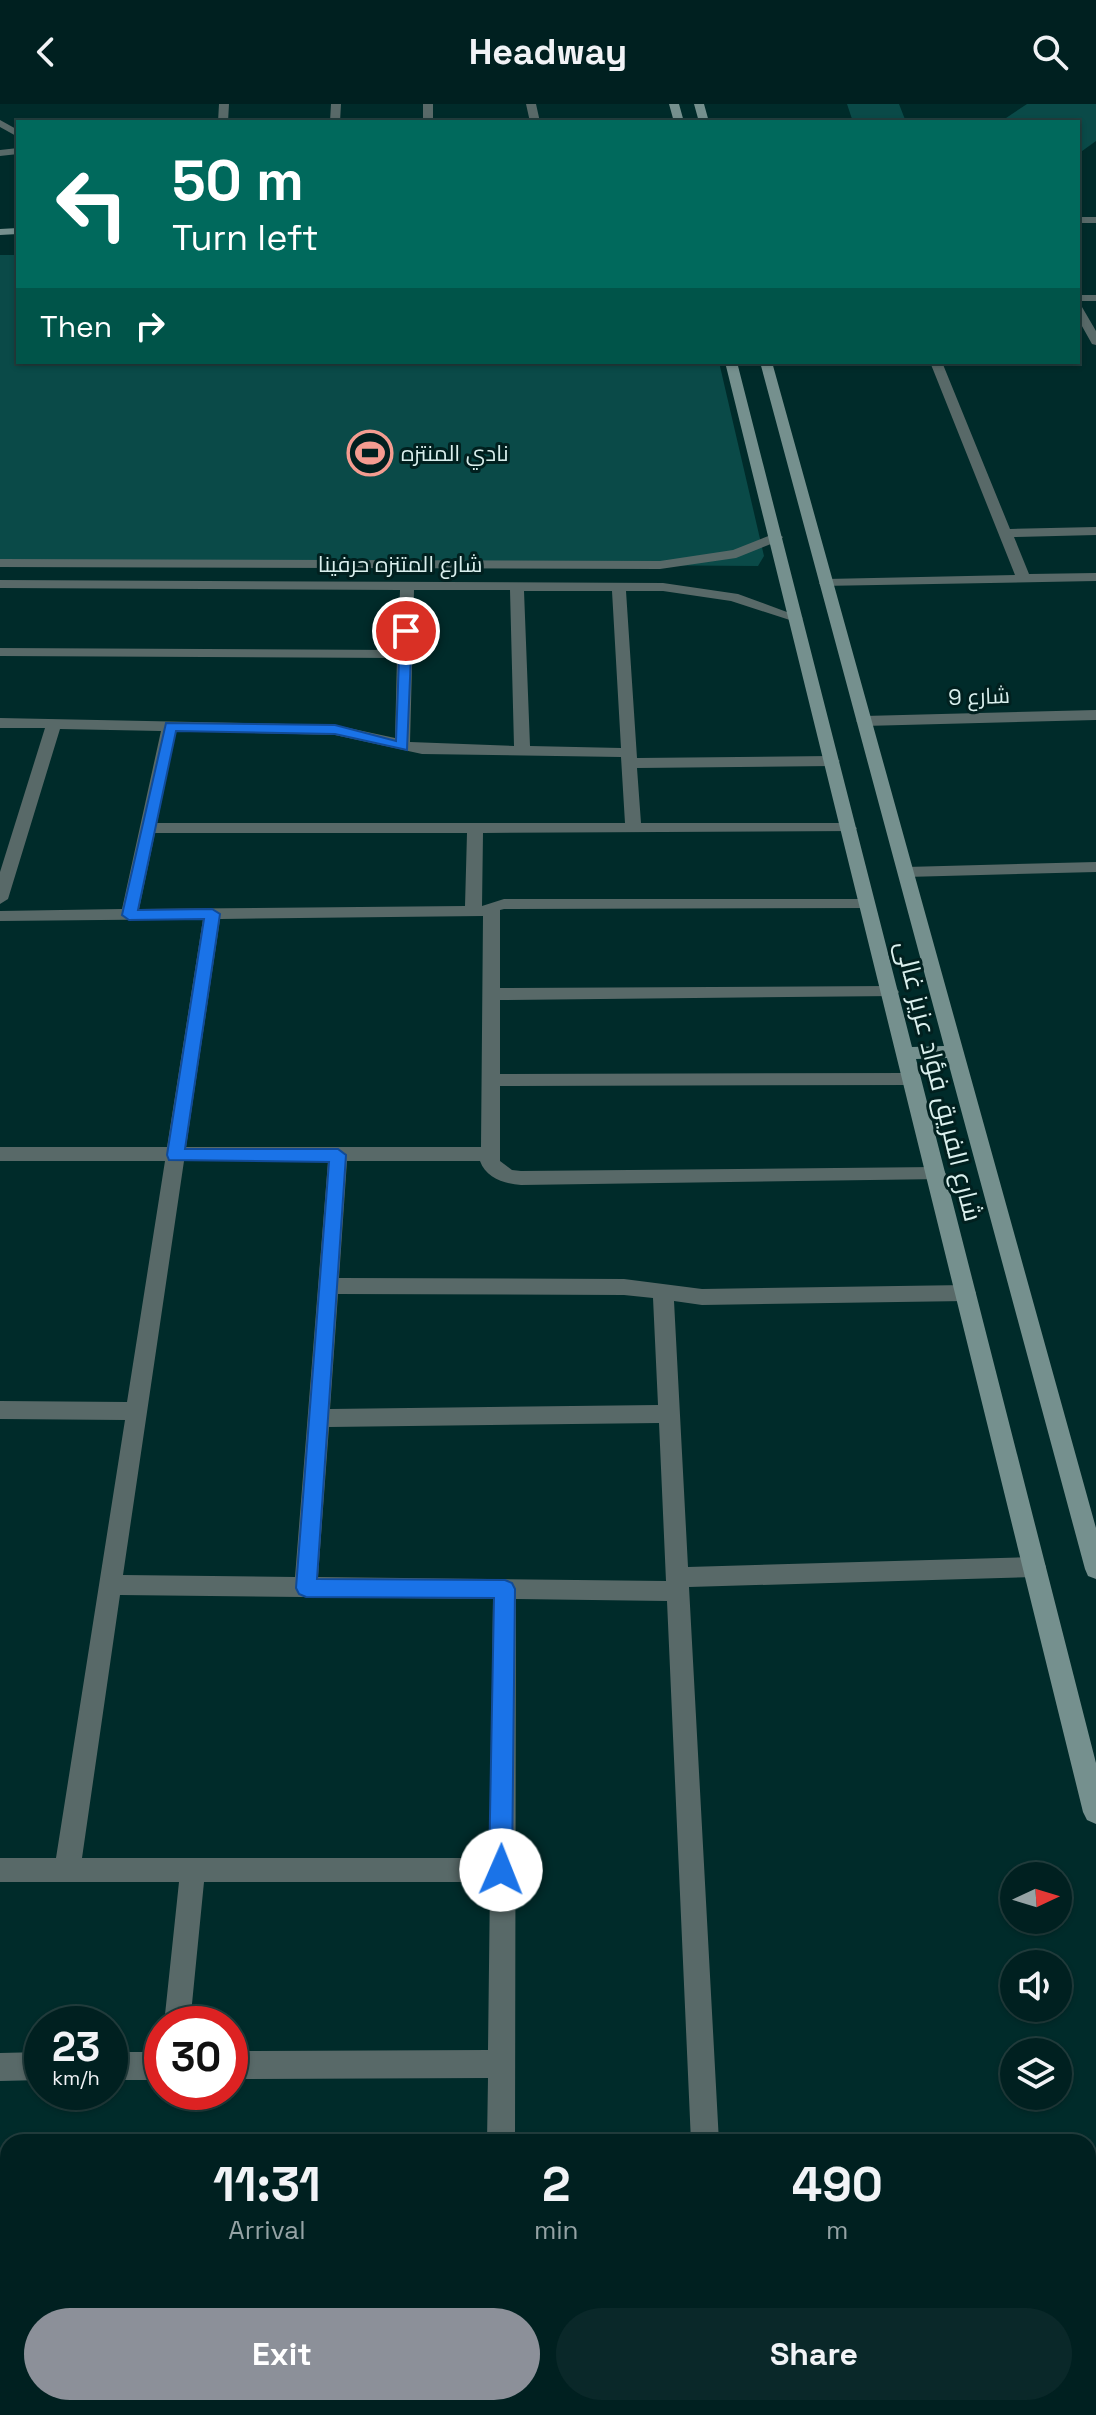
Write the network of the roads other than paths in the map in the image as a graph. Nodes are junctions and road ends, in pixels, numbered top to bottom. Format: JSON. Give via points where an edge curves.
{"nodes":[{"id":1,"x":1080,"y":313,"type":"edge"},
{"id":2,"x":1096,"y":341,"type":"edge"},
{"id":3,"x":937,"y":364,"type":"edge"},
{"id":4,"x":750,"y":367,"type":"edge"},
{"id":5,"x":772,"y":449,"type":"junction"},
{"id":6,"x":1096,"y":531,"type":"edge"},
{"id":7,"x":1005,"y":533,"type":"junction"},
{"id":8,"x":776,"y":537,"type":"junction"},
{"id":9,"x":0,"y":563,"type":"edge"},
{"id":10,"x":434,"y":565,"type":"junction"},
{"id":11,"x":1096,"y":577,"type":"edge"},
{"id":12,"x":1024,"y":579,"type":"junction"},
{"id":13,"x":826,"y":583,"type":"junction"},
{"id":14,"x":0,"y":584,"type":"edge"},
{"id":15,"x":407,"y":586,"type":"junction"},
{"id":16,"x":432,"y":586,"type":"junction"},
{"id":17,"x":517,"y":586,"type":"junction"},
{"id":18,"x":619,"y":587,"type":"junction"},
{"id":19,"x":796,"y":618,"type":"junction"},
{"id":20,"x":0,"y":652,"type":"edge"},
{"id":21,"x":405,"y":654,"type":"junction"},
{"id":22,"x":1096,"y":715,"type":"edge"},
{"id":23,"x":864,"y":721,"type":"junction"},
{"id":24,"x":0,"y":723,"type":"edge"},
{"id":25,"x":54,"y":724,"type":"junction"},
{"id":26,"x":170,"y":726,"type":"junction"},
{"id":27,"x":402,"y":747,"type":"junction"},
{"id":28,"x":522,"y":751,"type":"junction"},
{"id":29,"x":631,"y":758,"type":"junction"},
{"id":30,"x":832,"y":761,"type":"junction"},
{"id":31,"x":148,"y":828,"type":"junction"},
{"id":32,"x":475,"y":828,"type":"junction"},
{"id":33,"x":633,"y":828,"type":"junction"},
{"id":34,"x":849,"y":828,"type":"junction"},
{"id":35,"x":1096,"y":867,"type":"edge"},
{"id":36,"x":906,"y":872,"type":"junction"},
{"id":37,"x":0,"y":899,"type":"edge"},
{"id":38,"x":868,"y":904,"type":"junction"},
{"id":39,"x":482,"y":911,"type":"junction"},
{"id":40,"x":212,"y":914,"type":"junction"},
{"id":41,"x":129,"y":915,"type":"junction"},
{"id":42,"x":0,"y":916,"type":"edge"},
{"id":43,"x":890,"y":992,"type":"junction"},
{"id":44,"x":489,"y":994,"type":"junction"},
{"id":45,"x":955,"y":1052,"type":"junction"},
{"id":46,"x":905,"y":1053,"type":"junction"},
{"id":47,"x":912,"y":1079,"type":"junction"},
{"id":48,"x":489,"y":1080,"type":"junction"},
{"id":49,"x":0,"y":1154,"type":"edge"},
{"id":50,"x":489,"y":1154,"type":"junction"},
{"id":51,"x":176,"y":1155,"type":"junction"},
{"id":52,"x":338,"y":1155,"type":"junction"},
{"id":53,"x":936,"y":1174,"type":"junction"},
{"id":54,"x":328,"y":1286,"type":"junction"},
{"id":55,"x":663,"y":1293,"type":"junction"},
{"id":56,"x":966,"y":1293,"type":"junction"},
{"id":57,"x":0,"y":1410,"type":"edge"},
{"id":58,"x":137,"y":1411,"type":"junction"},
{"id":59,"x":669,"y":1414,"type":"junction"},
{"id":60,"x":319,"y":1418,"type":"junction"},
{"id":61,"x":1091,"y":1531,"type":"edge"},
{"id":62,"x":1035,"y":1567,"type":"junction"},
{"id":63,"x":1096,"y":1569,"type":"edge"},
{"id":64,"x":677,"y":1584,"type":"junction"},
{"id":65,"x":110,"y":1585,"type":"junction"},
{"id":66,"x":306,"y":1588,"type":"junction"},
{"id":67,"x":505,"y":1589,"type":"junction"},
{"id":68,"x":1092,"y":1784,"type":"edge"},
{"id":69,"x":1096,"y":1812,"type":"edge"},
{"id":70,"x":193,"y":1869,"type":"junction"},
{"id":71,"x":0,"y":1870,"type":"edge"},
{"id":72,"x":67,"y":1870,"type":"junction"},
{"id":73,"x":501,"y":1870,"type":"junction"},
{"id":74,"x":179,"y":2006,"type":"edge"},
{"id":75,"x":501,"y":2064,"type":"junction"},
{"id":76,"x":248,"y":2065,"type":"edge"},
{"id":77,"x":24,"y":2066,"type":"edge"},
{"id":78,"x":0,"y":2067,"type":"edge"},
{"id":79,"x":501,"y":2134,"type":"edge"},
{"id":80,"x":705,"y":2134,"type":"edge"}],
"edges":[{"from":1,"to":2,"type":"street"},
{"from":3,"to":7,"type":"street"},
{"from":4,"to":5,"type":"street","name":"شارع الفريق فؤاد عزيز غالى"},
{"from":4,"to":5,"type":"street","name":"شارع الفريق فؤاد عزيز غالى"},
{"from":5,"to":8,"type":"street","name":"شارع الفريق فؤاد عزيز غالى"},
{"from":5,"to":13,"type":"street","name":"شارع الفريق فؤاد عزيز غالى"},
{"from":6,"to":7,"type":"street"},
{"from":7,"to":12,"type":"street"},
{"from":8,"to":10,"type":"street","name":"شارع المتنزه حرفينا","via":[[736,554],[687,563]]},
{"from":8,"to":19,"type":"street","name":"شارع الفريق فؤاد عزيز غالى"},
{"from":9,"to":10,"type":"street","name":"شارع المتنزه حرفينا"},
{"from":10,"to":16,"type":"street"},
{"from":11,"to":12,"type":"street"},
{"from":12,"to":13,"type":"street"},
{"from":13,"to":23,"type":"street","name":"شارع الفريق فؤاد عزيز غالى"},
{"from":14,"to":15,"type":"street","name":"شارع المتنزه حرفينا"},
{"from":15,"to":16,"type":"street","name":"شارع المتنزه حرفينا"},
{"from":15,"to":21,"type":"street"},
{"from":16,"to":17,"type":"street","name":"شارع المتنزه حرفينا"},
{"from":17,"to":18,"type":"street","name":"شارع المتنزه حرفينا"},
{"from":17,"to":28,"type":"street"},
{"from":18,"to":19,"type":"street","name":"شارع المتنزه حرفينا","via":[[710,592]]},
{"from":18,"to":29,"type":"street"},
{"from":19,"to":30,"type":"street","name":"شارع الفريق فؤاد عزيز غالى"},
{"from":20,"to":21,"type":"street"},
{"from":21,"to":27,"type":"street"},
{"from":22,"to":23,"type":"street","name":"شارع 9"},
{"from":23,"to":36,"type":"street","name":"شارع الفريق فؤاد عزيز غالى"},
{"from":24,"to":25,"type":"street"},
{"from":25,"to":26,"type":"street"},
{"from":25,"to":37,"type":"street"},
{"from":26,"to":27,"type":"street","via":[[335,730]]},
{"from":26,"to":31,"type":"street"},
{"from":27,"to":28,"type":"street"},
{"from":28,"to":29,"type":"street"},
{"from":29,"to":30,"type":"street"},
{"from":29,"to":33,"type":"street"},
{"from":30,"to":34,"type":"street","name":"شارع الفريق فؤاد عزيز غالى"},
{"from":31,"to":32,"type":"street"},
{"from":31,"to":41,"type":"street"},
{"from":32,"to":33,"type":"street"},
{"from":32,"to":39,"type":"street"},
{"from":33,"to":34,"type":"street"},
{"from":34,"to":38,"type":"street","name":"شارع الفريق فؤاد عزيز غالى"},
{"from":35,"to":36,"type":"street"},
{"from":36,"to":45,"type":"street","name":"شارع الفريق فؤاد عزيز غالى"},
{"from":38,"to":39,"type":"street","via":[[497,904]]},
{"from":38,"to":43,"type":"street","name":"شارع الفريق فؤاد عزيز غالى"},
{"from":39,"to":40,"type":"street"},
{"from":39,"to":44,"type":"street"},
{"from":40,"to":41,"type":"street"},
{"from":40,"to":51,"type":"street"},
{"from":41,"to":42,"type":"street"},
{"from":43,"to":44,"type":"street"},
{"from":43,"to":46,"type":"street","name":"شارع الفريق فؤاد عزيز غالى"},
{"from":44,"to":48,"type":"street"},
{"from":45,"to":46,"type":"street"},
{"from":45,"to":61,"type":"street","name":"شارع الفريق فؤاد عزيز غالى"},
{"from":46,"to":47,"type":"street","name":"شارع الفريق فؤاد عزيز غالى"},
{"from":47,"to":48,"type":"street"},
{"from":47,"to":53,"type":"street","name":"شارع الفريق فؤاد عزيز غالى"},
{"from":48,"to":50,"type":"street"},
{"from":49,"to":51,"type":"street"},
{"from":50,"to":52,"type":"street"},
{"from":50,"to":53,"type":"street","via":[[490,1164],[508,1177]]},
{"from":51,"to":52,"type":"street"},
{"from":51,"to":58,"type":"street"},
{"from":52,"to":54,"type":"street"},
{"from":53,"to":56,"type":"street","name":"شارع الفريق فؤاد عزيز غالى"},
{"from":54,"to":55,"type":"street","via":[[624,1287]]},
{"from":54,"to":60,"type":"street"},
{"from":55,"to":56,"type":"street"},
{"from":55,"to":59,"type":"street"},
{"from":56,"to":62,"type":"street","name":"شارع الفريق فؤاد عزيز غالى"},
{"from":57,"to":58,"type":"street"},
{"from":58,"to":65,"type":"street"},
{"from":59,"to":60,"type":"street"},
{"from":59,"to":64,"type":"street"},
{"from":60,"to":66,"type":"street"},
{"from":61,"to":63,"type":"street","name":"شارع الفريق فؤاد عزيز غالى"},
{"from":62,"to":64,"type":"street"},
{"from":62,"to":68,"type":"street","name":"شارع الفريق فؤاد عزيز غالى"},
{"from":64,"to":67,"type":"street"},
{"from":64,"to":80,"type":"street"},
{"from":65,"to":66,"type":"street"},
{"from":65,"to":72,"type":"street"},
{"from":66,"to":67,"type":"street"},
{"from":67,"to":73,"type":"street"},
{"from":68,"to":69,"type":"street","name":"شارع الفريق فؤاد عزيز غالى"},
{"from":70,"to":72,"type":"street"},
{"from":70,"to":73,"type":"street"},
{"from":70,"to":74,"type":"street"},
{"from":71,"to":72,"type":"street"},
{"from":73,"to":75,"type":"street"},
{"from":75,"to":76,"type":"street"},
{"from":75,"to":79,"type":"street"},
{"from":77,"to":78,"type":"street"}]}
